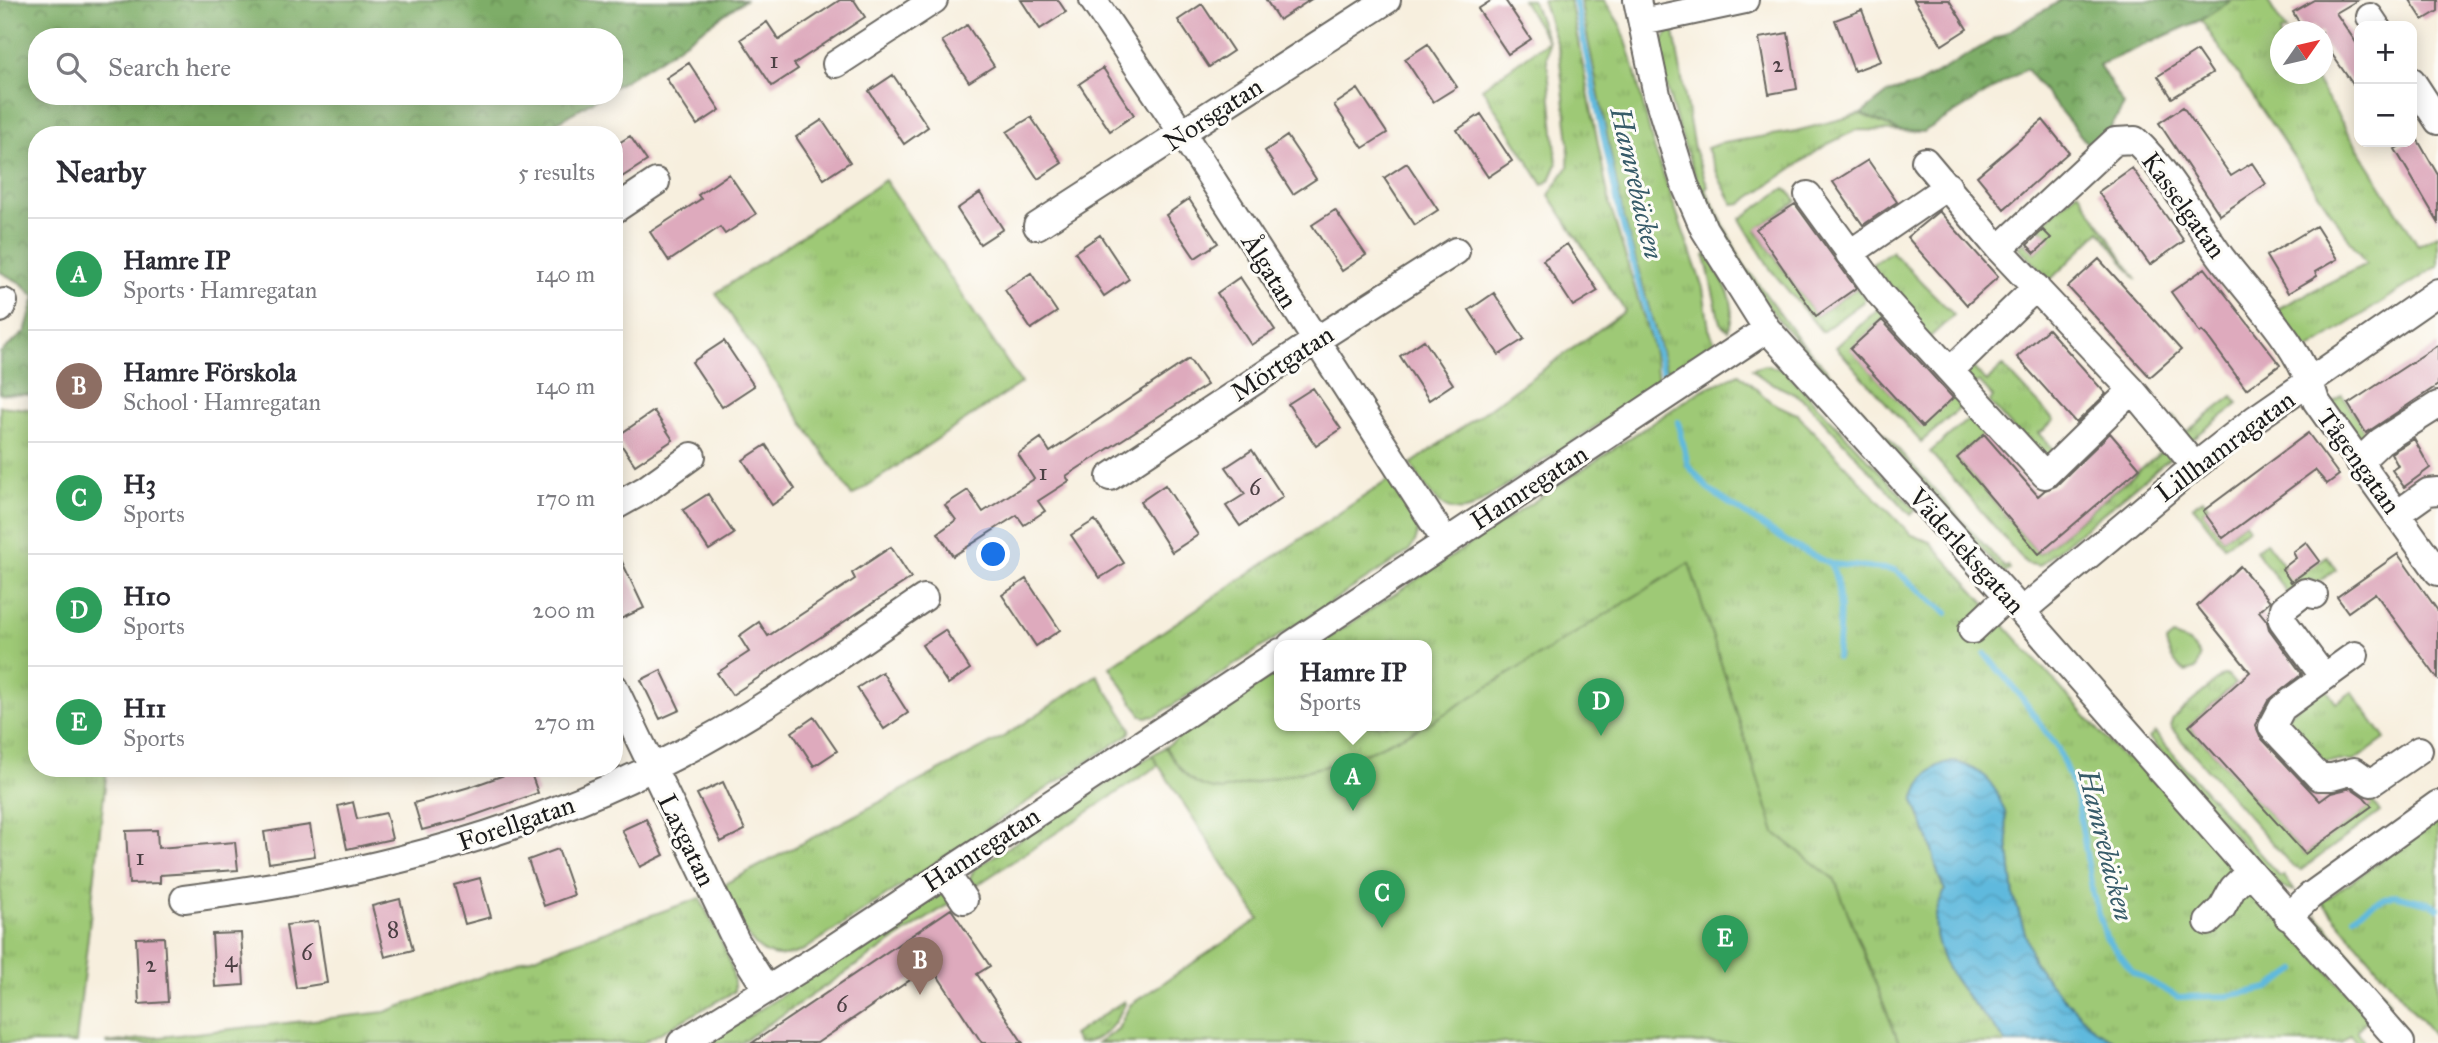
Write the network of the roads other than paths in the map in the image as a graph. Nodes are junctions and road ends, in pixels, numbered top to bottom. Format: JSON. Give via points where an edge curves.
{"nodes":[{"id":1,"x":934,"y":0,"type":"edge"},
{"id":2,"x":1093,"y":0,"type":"edge"},
{"id":3,"x":1387,"y":0,"type":"edge"},
{"id":4,"x":1745,"y":0,"type":"edge"},
{"id":5,"x":1640,"y":11,"type":"edge"},
{"id":6,"x":836,"y":64,"type":"dead end"},
{"id":7,"x":2413,"y":84,"type":"edge"},
{"id":8,"x":2438,"y":121,"type":"edge"},
{"id":9,"x":1183,"y":134,"type":"junction"},
{"id":10,"x":1925,"y":161,"type":"dead end"},
{"id":11,"x":656,"y":182,"type":"dead end"},
{"id":12,"x":1948,"y":186,"type":"junction"},
{"id":13,"x":1808,"y":195,"type":"dead end"},
{"id":14,"x":623,"y":204,"type":"edge"},
{"id":15,"x":1037,"y":226,"type":"dead end"},
{"id":16,"x":1999,"y":249,"type":"junction"},
{"id":17,"x":1456,"y":251,"type":"dead end"},
{"id":18,"x":1849,"y":254,"type":"junction"},
{"id":19,"x":2036,"y":287,"type":"junction"},
{"id":20,"x":2438,"y":292,"type":"edge"},
{"id":21,"x":1767,"y":329,"type":"junction"},
{"id":22,"x":1315,"y":341,"type":"junction"},
{"id":23,"x":1951,"y":370,"type":"junction"},
{"id":24,"x":2311,"y":382,"type":"junction"},
{"id":25,"x":2132,"y":390,"type":"junction"},
{"id":26,"x":2438,"y":405,"type":"edge"},
{"id":27,"x":692,"y":457,"type":"dead end"},
{"id":28,"x":2360,"y":461,"type":"junction"},
{"id":29,"x":2195,"y":466,"type":"junction"},
{"id":30,"x":1110,"y":477,"type":"dead end"},
{"id":31,"x":2438,"y":491,"type":"edge"},
{"id":32,"x":623,"y":502,"type":"edge"},
{"id":33,"x":2397,"y":514,"type":"junction"},
{"id":34,"x":2428,"y":537,"type":"edge"},
{"id":35,"x":1446,"y":542,"type":"junction"},
{"id":36,"x":2438,"y":572,"type":"edge"},
{"id":37,"x":2314,"y":595,"type":"dead end"},
{"id":38,"x":924,"y":598,"type":"dead end"},
{"id":39,"x":2015,"y":604,"type":"junction"},
{"id":40,"x":1972,"y":631,"type":"dead end"},
{"id":41,"x":1299,"y":640,"type":"edge"},
{"id":42,"x":1274,"y":655,"type":"edge"},
{"id":43,"x":2355,"y":655,"type":"dead end"},
{"id":44,"x":2324,"y":677,"type":"junction"},
{"id":45,"x":623,"y":706,"type":"edge"},
{"id":46,"x":2419,"y":750,"type":"dead end"},
{"id":47,"x":652,"y":768,"type":"junction"},
{"id":48,"x":2438,"y":804,"type":"edge"},
{"id":49,"x":2249,"y":872,"type":"junction"},
{"id":50,"x":946,"y":873,"type":"junction"},
{"id":51,"x":184,"y":899,"type":"dead end"},
{"id":52,"x":964,"y":900,"type":"dead end"},
{"id":53,"x":2288,"y":916,"type":"junction"},
{"id":54,"x":2208,"y":922,"type":"dead end"},
{"id":55,"x":767,"y":990,"type":"junction"},
{"id":56,"x":681,"y":1043,"type":"edge"},
{"id":57,"x":2401,"y":1043,"type":"edge"}],
"edges":[{"from":1,"to":6,"type":"street"},
{"from":2,"to":9,"type":"street","name":"Ålgatan"},
{"from":3,"to":9,"type":"street","name":"Norsgatan"},
{"from":4,"to":5,"type":"street"},
{"from":5,"to":21,"type":"street","name":"Väderleksgatan","via":[[1660,107],[1685,185],[1709,238]]},
{"from":7,"to":8,"type":"street"},
{"from":9,"to":15,"type":"street","name":"Norsgatan"},
{"from":9,"to":22,"type":"street","name":"Ålgatan"},
{"from":10,"to":12,"type":"street"},
{"from":11,"to":14,"type":"street"},
{"from":12,"to":16,"type":"street"},
{"from":12,"to":18,"type":"street"},
{"from":13,"to":18,"type":"street"},
{"from":16,"to":19,"type":"street"},
{"from":16,"to":24,"type":"street","name":"Kasselgatan","via":[[2115,141],[2135,140],[2153,157]]},
{"from":17,"to":22,"type":"street","name":"Mörtgatan"},
{"from":18,"to":23,"type":"street"},
{"from":19,"to":23,"type":"street"},
{"from":19,"to":25,"type":"street"},
{"from":20,"to":24,"type":"street","name":"Lillhamragatan"},
{"from":21,"to":35,"type":"street","name":"Hamregatan"},
{"from":21,"to":39,"type":"street","name":"Väderleksgatan"},
{"from":22,"to":30,"type":"street","name":"Mörtgatan"},
{"from":22,"to":35,"type":"street","name":"Ålgatan"},
{"from":23,"to":25,"type":"street","via":[[2045,475]]},
{"from":24,"to":28,"type":"street","name":"Tågengatan","via":[[2316,401]]},
{"from":24,"to":29,"type":"street","name":"Lillhamragatan"},
{"from":25,"to":29,"type":"street"},
{"from":26,"to":28,"type":"street","via":[[2381,441]]},
{"from":27,"to":32,"type":"street"},
{"from":28,"to":33,"type":"street","name":"Tågengatan"},
{"from":29,"to":39,"type":"street","name":"Lillhamragatan"},
{"from":31,"to":33,"type":"street","via":[[2428,492]]},
{"from":33,"to":34,"type":"street","name":"Tågengatan"},
{"from":34,"to":36,"type":"street","name":"Tågengatan"},
{"from":35,"to":41,"type":"street","name":"Hamregatan"},
{"from":37,"to":44,"type":"street","via":[[2305,592],[2284,608],[2282,620]]},
{"from":38,"to":47,"type":"street","name":"Forellgatan","via":[[767,704]]},
{"from":39,"to":40,"type":"street","name":"Lillhamragatan"},
{"from":39,"to":49,"type":"street","name":"Väderleksgatan"},
{"from":42,"to":50,"type":"street","name":"Hamregatan"},
{"from":43,"to":44,"type":"street"},
{"from":44,"to":46,"type":"street","via":[[2282,708],[2272,727],[2319,777],[2354,772],[2371,783]]},
{"from":45,"to":47,"type":"street","name":"Laxgatan"},
{"from":47,"to":51,"type":"street","name":"Forellgatan","via":[[556,812],[398,861]]},
{"from":47,"to":55,"type":"street","name":"Laxgatan","via":[[736,941]]},
{"from":48,"to":53,"type":"street"},
{"from":49,"to":53,"type":"street","name":"Väderleksgatan"},
{"from":49,"to":54,"type":"street","via":[[2232,888],[2233,910]]},
{"from":50,"to":52,"type":"street"},
{"from":50,"to":55,"type":"street","name":"Hamregatan"},
{"from":53,"to":57,"type":"street","name":"Väderleksgatan"},
{"from":55,"to":56,"type":"street","name":"Hamregatan"}]}
